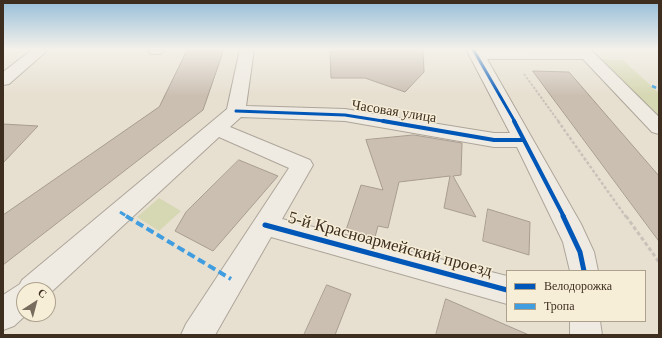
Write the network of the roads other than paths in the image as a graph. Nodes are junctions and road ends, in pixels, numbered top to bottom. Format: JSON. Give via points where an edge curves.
{"nodes":[{"id":1,"x":22,"y":65,"type":"edge"},
{"id":2,"x":244,"y":65,"type":"edge"},
{"id":3,"x":482,"y":65,"type":"edge"},
{"id":4,"x":598,"y":65,"type":"edge"},
{"id":5,"x":3,"y":80,"type":"edge"},
{"id":6,"x":236,"y":111,"type":"junction"},
{"id":7,"x":216,"y":128,"type":"junction"},
{"id":8,"x":659,"y":128,"type":"edge"},
{"id":9,"x":524,"y":140,"type":"junction"},
{"id":10,"x":265,"y":225,"type":"junction"},
{"id":11,"x":584,"y":270,"type":"edge"},
{"id":12,"x":41,"y":282,"type":"edge"},
{"id":13,"x":506,"y":290,"type":"edge"},
{"id":14,"x":16,"y":304,"type":"edge"},
{"id":15,"x":3,"y":315,"type":"edge"},
{"id":16,"x":585,"y":322,"type":"edge"},
{"id":17,"x":197,"y":335,"type":"edge"},
{"id":18,"x":586,"y":335,"type":"edge"}],
"edges":[{"from":1,"to":5,"type":"street"},
{"from":2,"to":6,"type":"street"},
{"from":3,"to":9,"type":"street"},
{"from":4,"to":8,"type":"street"},
{"from":6,"to":7,"type":"street"},
{"from":6,"to":9,"type":"street","name":"Часовая улица","via":[[344,115],[494,140]]},
{"from":7,"to":10,"type":"street","via":[[302,164]]},
{"from":7,"to":12,"type":"street"},
{"from":9,"to":11,"type":"street","via":[[572,235],[584,263]]},
{"from":10,"to":13,"type":"street","name":"5-й Красноармейский проезд"},
{"from":10,"to":17,"type":"street"},
{"from":14,"to":15,"type":"street"},
{"from":16,"to":18,"type":"street"}]}
